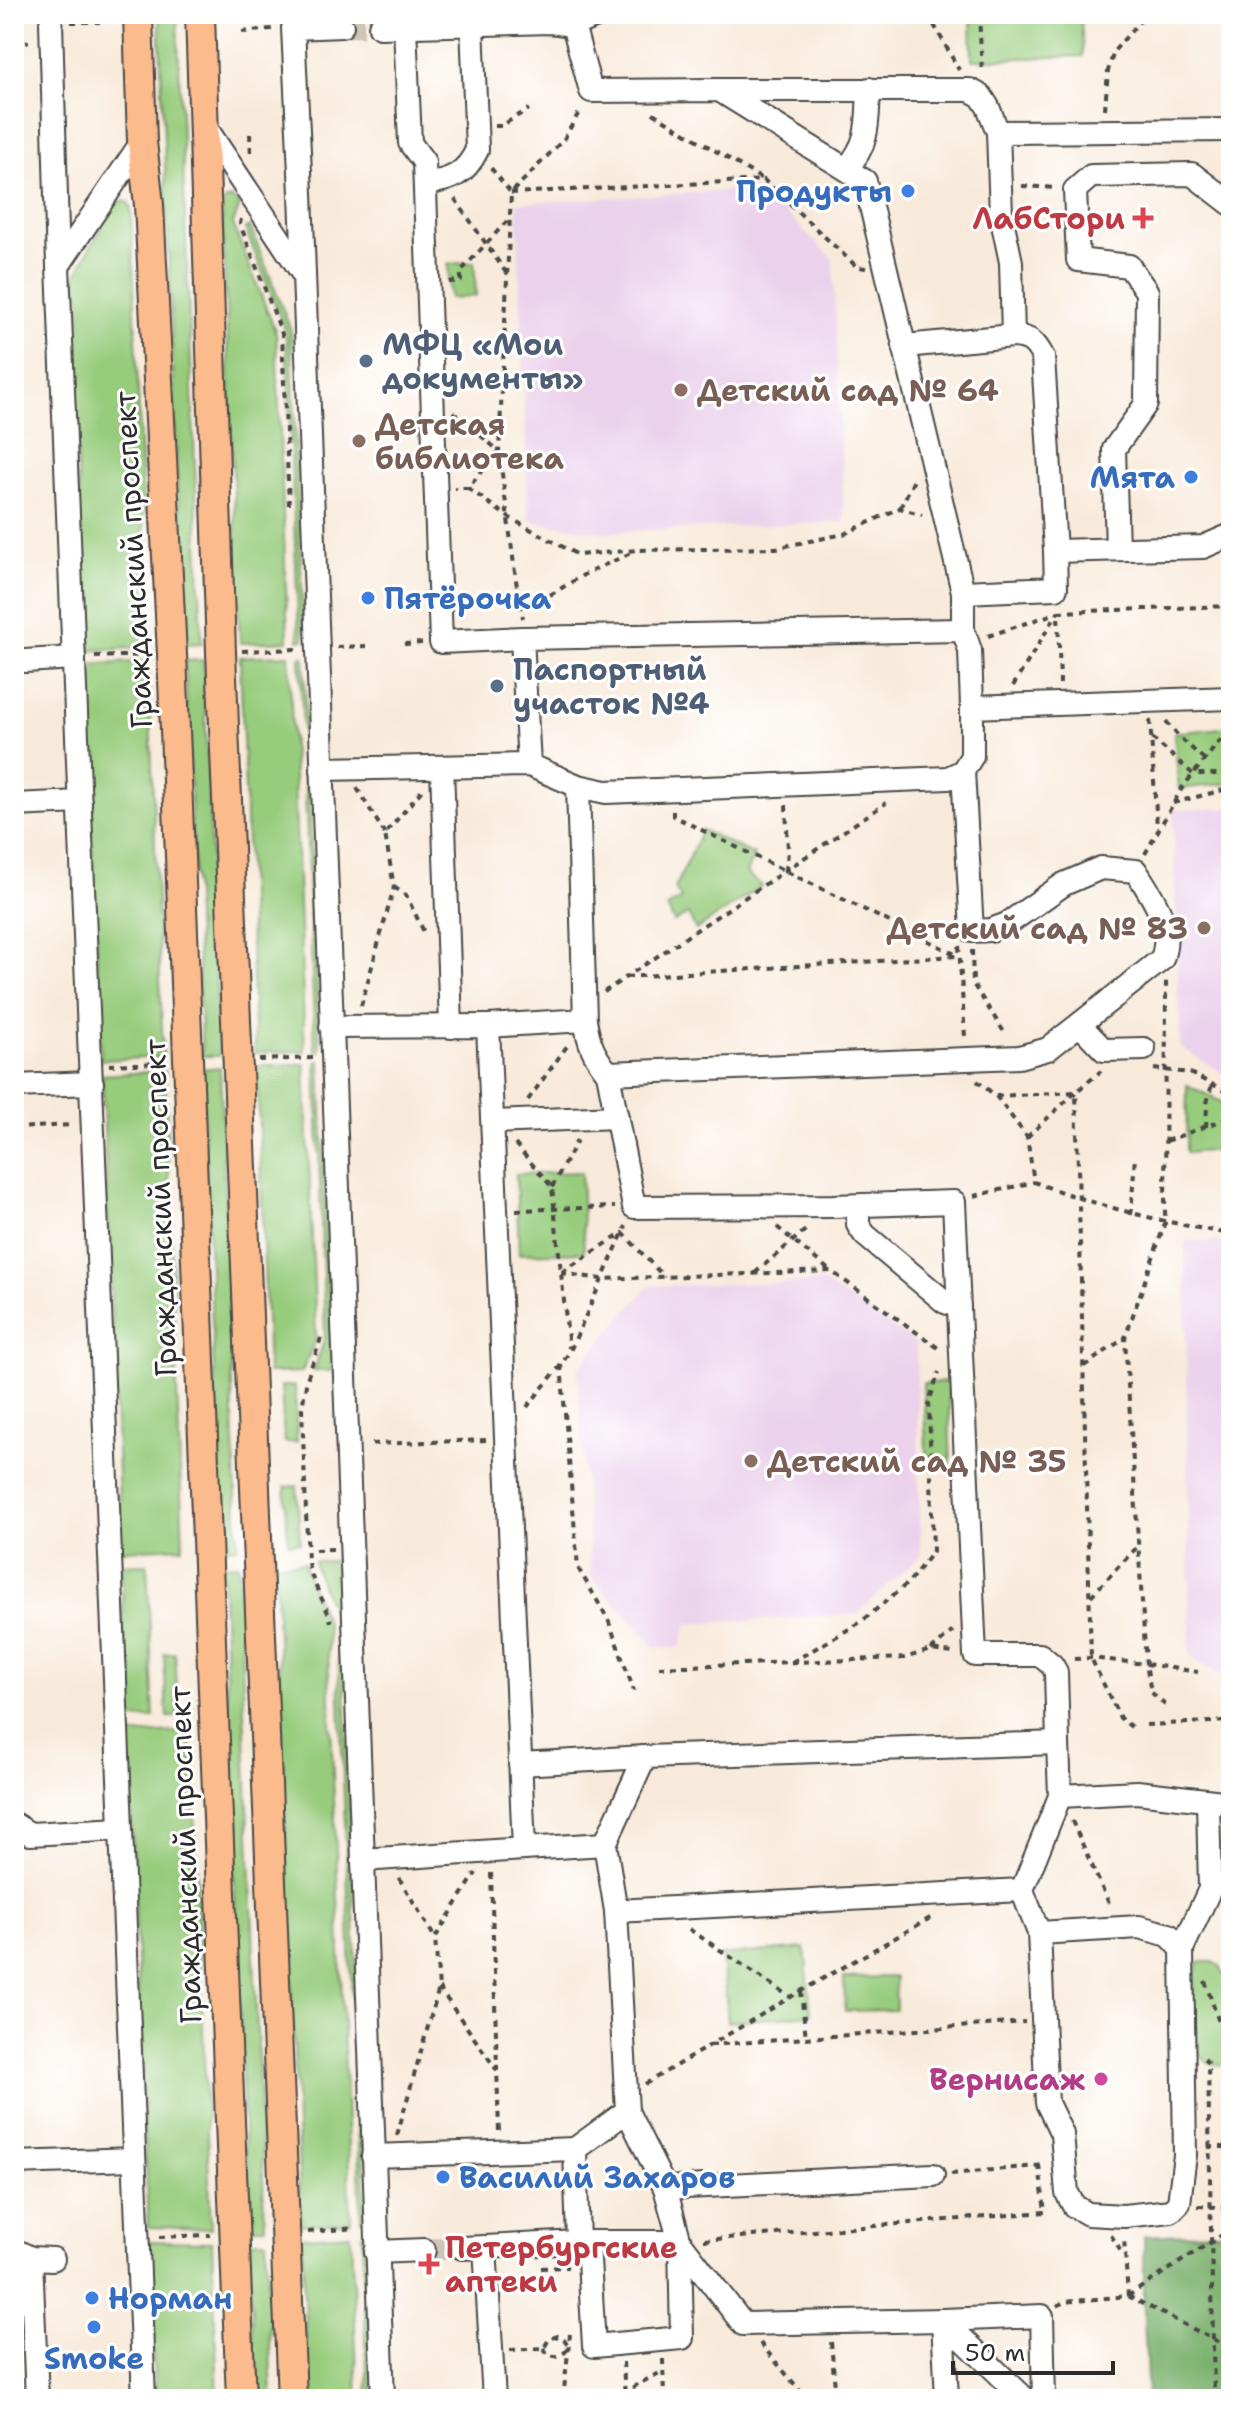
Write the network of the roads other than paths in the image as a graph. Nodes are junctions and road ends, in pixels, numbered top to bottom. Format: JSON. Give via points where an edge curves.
{"nodes":[{"id":1,"x":138,"y":14,"type":"edge"},
{"id":2,"x":200,"y":14,"type":"edge"},
{"id":3,"x":602,"y":14,"type":"edge"},
{"id":4,"x":550,"y":18,"type":"edge"},
{"id":5,"x":51,"y":22,"type":"dead end"},
{"id":6,"x":472,"y":24,"type":"junction"},
{"id":7,"x":573,"y":25,"type":"junction"},
{"id":8,"x":342,"y":26,"type":"tunnel mouth"},
{"id":9,"x":405,"y":26,"type":"junction"},
{"id":10,"x":380,"y":27,"type":"tunnel mouth"},
{"id":11,"x":869,"y":89,"type":"junction"},
{"id":12,"x":719,"y":90,"type":"junction"},
{"id":13,"x":202,"y":123,"type":"junction"},
{"id":14,"x":1231,"y":130,"type":"edge"},
{"id":15,"x":998,"y":132,"type":"junction"},
{"id":16,"x":142,"y":142,"type":"junction"},
{"id":17,"x":847,"y":168,"type":"junction"},
{"id":18,"x":434,"y":182,"type":"junction"},
{"id":19,"x":1231,"y":204,"type":"edge"},
{"id":20,"x":58,"y":266,"type":"junction"},
{"id":21,"x":303,"y":274,"type":"junction"},
{"id":22,"x":1013,"y":336,"type":"junction"},
{"id":23,"x":904,"y":346,"type":"junction"},
{"id":24,"x":1231,"y":535,"type":"edge"},
{"id":25,"x":1117,"y":549,"type":"junction"},
{"id":26,"x":1055,"y":551,"type":"junction"},
{"id":27,"x":963,"y":592,"type":"junction"},
{"id":28,"x":524,"y":633,"type":"junction"},
{"id":29,"x":965,"y":637,"type":"junction"},
{"id":30,"x":79,"y":658,"type":"junction"},
{"id":31,"x":25,"y":661,"type":"dead end"},
{"id":32,"x":1231,"y":698,"type":"edge"},
{"id":33,"x":972,"y":707,"type":"junction"},
{"id":34,"x":529,"y":765,"type":"junction"},
{"id":35,"x":442,"y":767,"type":"junction"},
{"id":36,"x":322,"y":769,"type":"junction"},
{"id":37,"x":963,"y":771,"type":"junction"},
{"id":38,"x":578,"y":786,"type":"junction"},
{"id":39,"x":80,"y":802,"type":"junction"},
{"id":40,"x":14,"y":805,"type":"edge"},
{"id":41,"x":585,"y":1012,"type":"junction"},
{"id":42,"x":1080,"y":1025,"type":"junction"},
{"id":43,"x":488,"y":1026,"type":"junction"},
{"id":44,"x":451,"y":1027,"type":"junction"},
{"id":45,"x":342,"y":1028,"type":"junction"},
{"id":46,"x":1148,"y":1059,"type":"road end"},
{"id":47,"x":608,"y":1073,"type":"junction"},
{"id":48,"x":96,"y":1074,"type":"junction"},
{"id":49,"x":14,"y":1086,"type":"edge"},
{"id":50,"x":617,"y":1117,"type":"junction"},
{"id":51,"x":503,"y":1122,"type":"junction"},
{"id":52,"x":858,"y":1206,"type":"junction"},
{"id":53,"x":959,"y":1307,"type":"junction"},
{"id":54,"x":1058,"y":1743,"type":"junction"},
{"id":55,"x":645,"y":1757,"type":"junction"},
{"id":56,"x":520,"y":1764,"type":"junction"},
{"id":57,"x":1060,"y":1796,"type":"junction"},
{"id":58,"x":1208,"y":1801,"type":"junction"},
{"id":59,"x":1231,"y":1803,"type":"edge"},
{"id":60,"x":14,"y":1824,"type":"edge"},
{"id":61,"x":120,"y":1829,"type":"junction"},
{"id":62,"x":605,"y":1844,"type":"junction"},
{"id":63,"x":524,"y":1849,"type":"junction"},
{"id":64,"x":363,"y":1860,"type":"junction"},
{"id":65,"x":1022,"y":1890,"type":"junction"},
{"id":66,"x":616,"y":1911,"type":"junction"},
{"id":67,"x":1039,"y":1933,"type":"junction"},
{"id":68,"x":1182,"y":1949,"type":"junction"},
{"id":69,"x":626,"y":2103,"type":"junction"},
{"id":70,"x":575,"y":2149,"type":"junction"},
{"id":71,"x":373,"y":2156,"type":"junction"},
{"id":72,"x":134,"y":2159,"type":"junction"},
{"id":73,"x":14,"y":2163,"type":"edge"},
{"id":74,"x":933,"y":2175,"type":"road end"},
{"id":75,"x":665,"y":2188,"type":"junction"},
{"id":76,"x":583,"y":2242,"type":"junction"},
{"id":77,"x":680,"y":2242,"type":"junction"},
{"id":78,"x":485,"y":2247,"type":"junction"},
{"id":79,"x":462,"y":2248,"type":"tunnel mouth"},
{"id":80,"x":424,"y":2250,"type":"tunnel mouth"},
{"id":81,"x":376,"y":2252,"type":"junction"},
{"id":82,"x":33,"y":2256,"type":"edge"},
{"id":83,"x":24,"y":2315,"type":"edge"},
{"id":84,"x":943,"y":2320,"type":"junction"},
{"id":85,"x":37,"y":2399,"type":"edge"},
{"id":86,"x":144,"y":2399,"type":"edge"},
{"id":87,"x":241,"y":2399,"type":"edge"},
{"id":88,"x":292,"y":2399,"type":"edge"},
{"id":89,"x":383,"y":2399,"type":"edge"},
{"id":90,"x":494,"y":2399,"type":"edge"},
{"id":91,"x":947,"y":2399,"type":"edge"},
{"id":92,"x":1025,"y":2399,"type":"edge"},
{"id":93,"x":1044,"y":2399,"type":"edge"}],
"edges":[{"from":1,"to":16,"type":"main road","name":"Гражданский проспект"},
{"from":2,"to":13,"type":"main road"},
{"from":3,"to":7,"type":"street"},
{"from":4,"to":6,"type":"street"},
{"from":4,"to":7,"type":"street"},
{"from":5,"to":20,"type":"street"},
{"from":6,"to":9,"type":"street"},
{"from":6,"to":18,"type":"street","via":[[477,150],[459,174]]},
{"from":7,"to":12,"type":"street","via":[[591,91]]},
{"from":8,"to":21,"type":"street","via":[[293,28]]},
{"from":9,"to":10,"type":"street"},
{"from":9,"to":18,"type":"street","via":[[410,143]]},
{"from":11,"to":12,"type":"street"},
{"from":11,"to":15,"type":"street","via":[[975,93],[988,107]]},
{"from":11,"to":17,"type":"street","via":[[866,136]]},
{"from":12,"to":17,"type":"street"},
{"from":13,"to":21,"type":"street"},
{"from":13,"to":88,"type":"main road"},
{"from":14,"to":15,"type":"street"},
{"from":15,"to":22,"type":"street"},
{"from":16,"to":20,"type":"street"},
{"from":16,"to":87,"type":"main road","name":"Гражданский проспект","via":[[172,654]]},
{"from":17,"to":23,"type":"street","via":[[865,181]]},
{"from":18,"to":28,"type":"street","via":[[429,282],[441,642]]},
{"from":19,"to":25,"type":"street","via":[[1192,174],[1091,176],[1075,190],[1078,268],[1129,266],[1147,292],[1146,404],[1114,449]]},
{"from":20,"to":30,"type":"street"},
{"from":21,"to":36,"type":"street"},
{"from":22,"to":23,"type":"street"},
{"from":22,"to":26,"type":"street","via":[[1028,337],[1043,357]]},
{"from":23,"to":27,"type":"street"},
{"from":24,"to":25,"type":"street","via":[[1203,547]]},
{"from":25,"to":26,"type":"street"},
{"from":26,"to":27,"type":"street","via":[[1056,588]]},
{"from":27,"to":29,"type":"street"},
{"from":28,"to":29,"type":"street"},
{"from":28,"to":34,"type":"street"},
{"from":29,"to":33,"type":"street"},
{"from":30,"to":31,"type":"street"},
{"from":30,"to":39,"type":"street"},
{"from":32,"to":33,"type":"street"},
{"from":33,"to":37,"type":"street","via":[[972,756]]},
{"from":34,"to":35,"type":"street"},
{"from":34,"to":38,"type":"street"},
{"from":35,"to":36,"type":"street"},
{"from":35,"to":44,"type":"street"},
{"from":36,"to":45,"type":"street"},
{"from":37,"to":38,"type":"street","via":[[948,778],[606,792]]},
{"from":37,"to":42,"type":"street","via":[[972,931],[1007,924],[1064,884],[1101,868],[1136,871],[1160,909],[1167,944],[1162,959]]},
{"from":38,"to":41,"type":"street"},
{"from":39,"to":40,"type":"street"},
{"from":39,"to":48,"type":"street"},
{"from":41,"to":43,"type":"street"},
{"from":41,"to":47,"type":"street","via":[[588,1043]]},
{"from":42,"to":46,"type":"street","via":[[1104,1050]]},
{"from":42,"to":47,"type":"street","via":[[1048,1049],[1019,1057]]},
{"from":43,"to":44,"type":"street"},
{"from":43,"to":51,"type":"street"},
{"from":44,"to":45,"type":"street"},
{"from":45,"to":64,"type":"street"},
{"from":47,"to":50,"type":"street"},
{"from":48,"to":49,"type":"street"},
{"from":48,"to":61,"type":"street"},
{"from":50,"to":51,"type":"street"},
{"from":50,"to":52,"type":"street","via":[[634,1207]]},
{"from":51,"to":56,"type":"street","via":[[497,1210]]},
{"from":52,"to":53,"type":"street","via":[[858,1225],[865,1235],[945,1302]]},
{"from":52,"to":53,"type":"street","via":[[954,1202]]},
{"from":53,"to":54,"type":"street","via":[[954,1357],[975,1655],[1040,1655],[1052,1665]]},
{"from":54,"to":55,"type":"street"},
{"from":54,"to":57,"type":"street"},
{"from":55,"to":56,"type":"street"},
{"from":55,"to":62,"type":"street"},
{"from":56,"to":63,"type":"street"},
{"from":57,"to":58,"type":"street","via":[[1137,1792]]},
{"from":57,"to":65,"type":"street"},
{"from":58,"to":59,"type":"street"},
{"from":58,"to":68,"type":"street","via":[[1210,1889]]},
{"from":60,"to":61,"type":"street","via":[[30,1834]]},
{"from":61,"to":72,"type":"street"},
{"from":62,"to":63,"type":"street"},
{"from":62,"to":66,"type":"street"},
{"from":63,"to":64,"type":"street"},
{"from":64,"to":71,"type":"street"},
{"from":65,"to":66,"type":"street"},
{"from":65,"to":67,"type":"street"},
{"from":66,"to":69,"type":"street"},
{"from":67,"to":68,"type":"street","via":[[1139,1927],[1169,1935]]},
{"from":67,"to":68,"type":"street","via":[[1047,2103],[1062,2134],[1067,2193],[1074,2206],[1114,2221],[1171,2211],[1179,2203],[1185,2155]]},
{"from":69,"to":70,"type":"street"},
{"from":69,"to":75,"type":"street"},
{"from":70,"to":71,"type":"street"},
{"from":70,"to":76,"type":"street"},
{"from":71,"to":81,"type":"street"},
{"from":72,"to":73,"type":"street"},
{"from":72,"to":86,"type":"street"},
{"from":74,"to":75,"type":"street"},
{"from":75,"to":77,"type":"street"},
{"from":76,"to":77,"type":"street"},
{"from":76,"to":77,"type":"street","via":[[594,2346],[682,2338]]},
{"from":76,"to":78,"type":"street"},
{"from":77,"to":84,"type":"street","via":[[743,2324]]},
{"from":78,"to":79,"type":"street"},
{"from":78,"to":90,"type":"street"},
{"from":80,"to":81,"type":"street"},
{"from":81,"to":89,"type":"street"},
{"from":82,"to":83,"type":"street"},
{"from":83,"to":85,"type":"street"},
{"from":84,"to":91,"type":"street"},
{"from":84,"to":92,"type":"street"},
{"from":84,"to":93,"type":"street","via":[[1042,2316]]}]}
